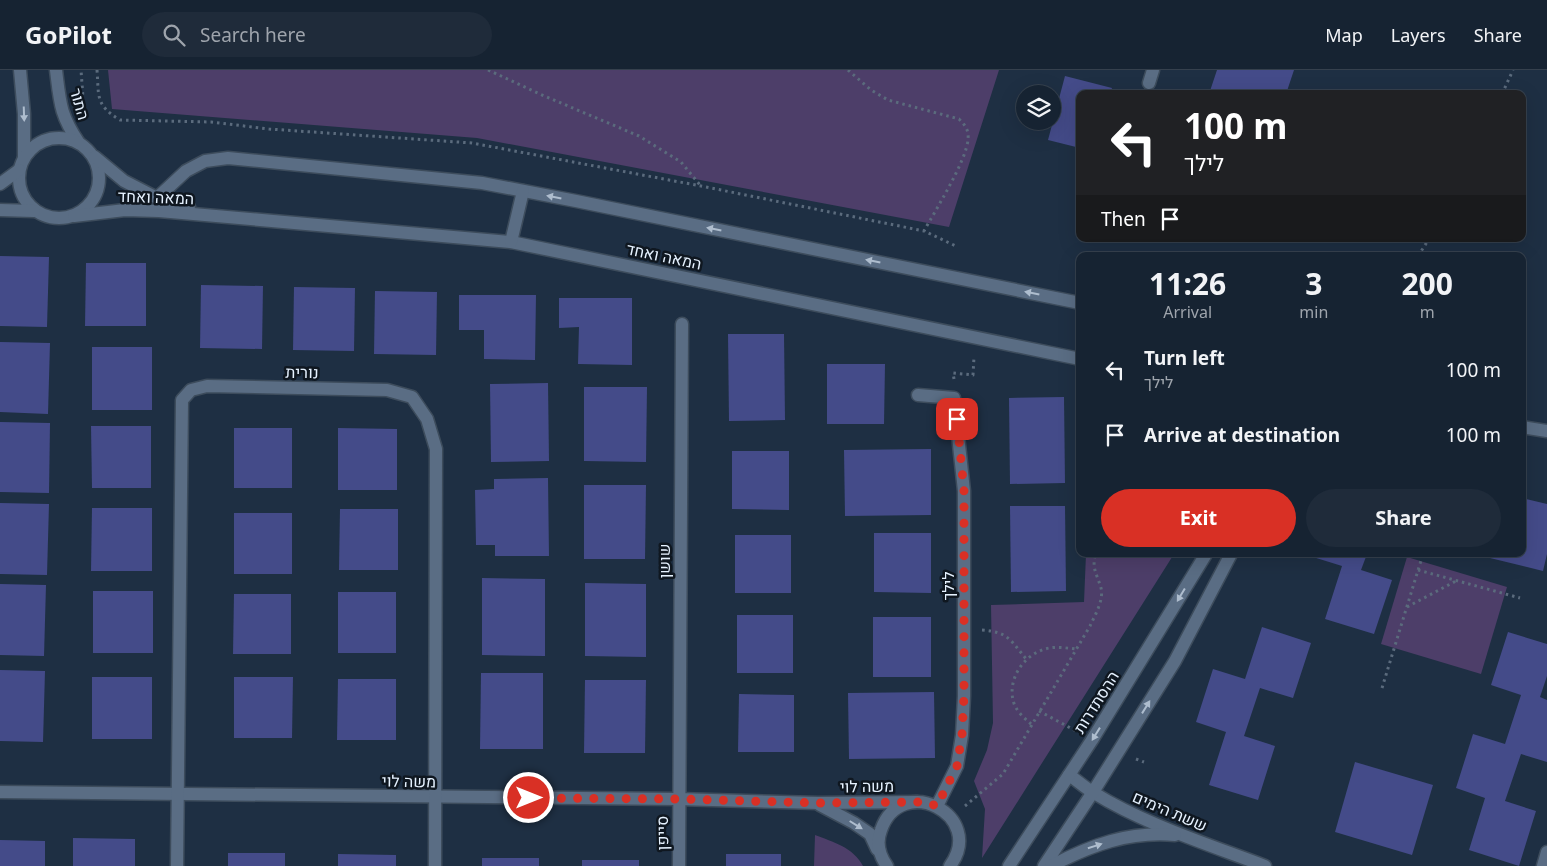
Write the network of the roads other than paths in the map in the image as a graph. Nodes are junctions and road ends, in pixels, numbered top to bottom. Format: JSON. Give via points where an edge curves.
{"nodes":[{"id":1,"x":20,"y":70,"type":"edge"},
{"id":2,"x":56,"y":70,"type":"edge"},
{"id":3,"x":1153,"y":70,"type":"edge"},
{"id":4,"x":1149,"y":83,"type":"dead end"},
{"id":5,"x":79,"y":143,"type":"junction"},
{"id":6,"x":92,"y":155,"type":"junction"},
{"id":7,"x":24,"y":158,"type":"junction"},
{"id":8,"x":19,"y":170,"type":"junction"},
{"id":9,"x":0,"y":184,"type":"edge"},
{"id":10,"x":523,"y":191,"type":"junction"},
{"id":11,"x":157,"y":198,"type":"junction"},
{"id":12,"x":0,"y":210,"type":"edge"},
{"id":13,"x":34,"y":211,"type":"junction"},
{"id":14,"x":74,"y":216,"type":"junction"},
{"id":15,"x":238,"y":217,"type":"junction"},
{"id":16,"x":511,"y":242,"type":"junction"},
{"id":17,"x":1076,"y":302,"type":"edge"},
{"id":18,"x":682,"y":324,"type":"dead end"},
{"id":19,"x":1076,"y":358,"type":"edge"},
{"id":20,"x":918,"y":395,"type":"dead end"},
{"id":21,"x":1526,"y":428,"type":"edge"},
{"id":22,"x":1547,"y":431,"type":"edge"},
{"id":23,"x":1204,"y":557,"type":"edge"},
{"id":24,"x":1229,"y":557,"type":"edge"},
{"id":25,"x":1070,"y":774,"type":"junction"},
{"id":26,"x":0,"y":792,"type":"edge"},
{"id":27,"x":1092,"y":792,"type":"junction"},
{"id":28,"x":178,"y":793,"type":"junction"},
{"id":29,"x":436,"y":797,"type":"junction"},
{"id":30,"x":678,"y":799,"type":"junction"},
{"id":31,"x":917,"y":802,"type":"junction"},
{"id":32,"x":818,"y":803,"type":"junction"},
{"id":33,"x":937,"y":806,"type":"junction"},
{"id":34,"x":1186,"y":836,"type":"junction"},
{"id":35,"x":1547,"y":852,"type":"edge"},
{"id":36,"x":884,"y":862,"type":"edge"},
{"id":37,"x":177,"y":866,"type":"edge"},
{"id":38,"x":434,"y":866,"type":"edge"},
{"id":39,"x":679,"y":866,"type":"edge"},
{"id":40,"x":950,"y":866,"type":"edge"},
{"id":41,"x":1009,"y":866,"type":"edge"},
{"id":42,"x":1044,"y":866,"type":"edge"},
{"id":43,"x":1051,"y":866,"type":"edge"},
{"id":44,"x":1265,"y":866,"type":"edge"},
{"id":45,"x":1543,"y":866,"type":"edge"}],
"edges":[{"from":1,"to":7,"type":"street","one_way":true},
{"from":2,"to":5,"type":"street","name":"התור","via":[[60,105],[67,126]]},
{"from":3,"to":4,"type":"street"},
{"from":5,"to":6,"type":"street"},
{"from":5,"to":7,"type":"street","via":[[55,138],[42,141]]},
{"from":6,"to":11,"type":"street","name":"המאה ואחד","via":[[124,181]]},
{"from":6,"to":14,"type":"street","via":[[98,166],[98,190],[89,205]]},
{"from":7,"to":8,"type":"street"},
{"from":8,"to":9,"type":"street"},
{"from":8,"to":13,"type":"street","via":[[20,193]]},
{"from":10,"to":11,"type":"street","via":[[482,183],[228,158],[206,161],[186,171]]},
{"from":10,"to":16,"type":"street"},
{"from":17,"to":10,"type":"street","one_way":true},
{"from":11,"to":15,"type":"street","name":"המאה ואחד","via":[[200,211]]},
{"from":12,"to":13,"type":"street"},
{"from":13,"to":14,"type":"street","via":[[60,219]]},
{"from":14,"to":15,"type":"street","name":"המאה ואחד","via":[[125,210]]},
{"from":15,"to":16,"type":"street","name":"המאה ואחד"},
{"from":16,"to":19,"type":"street","name":"המאה ואחד"},
{"from":18,"to":30,"type":"street","name":"שושן"},
{"from":20,"to":33,"type":"street","name":"לילך","via":[[954,398],[964,491],[962,735],[957,766]]},
{"from":21,"to":22,"type":"street"},
{"from":23,"to":25,"type":"street","name":"ההסתדרות","one_way":true},
{"from":27,"to":24,"type":"street","one_way":true,"via":[[1175,661]]},
{"from":25,"to":27,"type":"street","name":"ששת הימים"},
{"from":25,"to":41,"type":"street","name":"ההסתדרות"},
{"from":26,"to":28,"type":"street","name":"משה לוי"},
{"from":27,"to":34,"type":"street","name":"ששת הימים","via":[[1118,807]]},
{"from":27,"to":42,"type":"street"},
{"from":28,"to":29,"type":"street","name":"משה לוי"},
{"from":28,"to":29,"type":"street","name":"נורית","via":[[182,400],[191,390],[207,386],[387,390],[412,397],[427,418],[436,449]]},
{"from":28,"to":37,"type":"street","name":"נורית"},
{"from":29,"to":30,"type":"street","name":"משה לוי"},
{"from":29,"to":38,"type":"street","name":"נורית"},
{"from":30,"to":32,"type":"street","name":"משה לוי"},
{"from":30,"to":39,"type":"street","name":"סייפן"},
{"from":31,"to":32,"type":"street","name":"משה לוי"},
{"from":31,"to":33,"type":"street","name":"משה לוי"},
{"from":31,"to":36,"type":"street","via":[[903,805],[883,823],[879,850]]},
{"from":32,"to":36,"type":"street","name":"משה לוי","one_way":true,"via":[[870,834]]},
{"from":33,"to":40,"type":"street","via":[[950,818],[959,841],[958,853]]},
{"from":43,"to":34,"type":"street","one_way":true,"via":[[1095,845],[1125,838],[1158,834]]},
{"from":34,"to":44,"type":"street","name":"ששת הימים"},
{"from":35,"to":45,"type":"street"}]}
